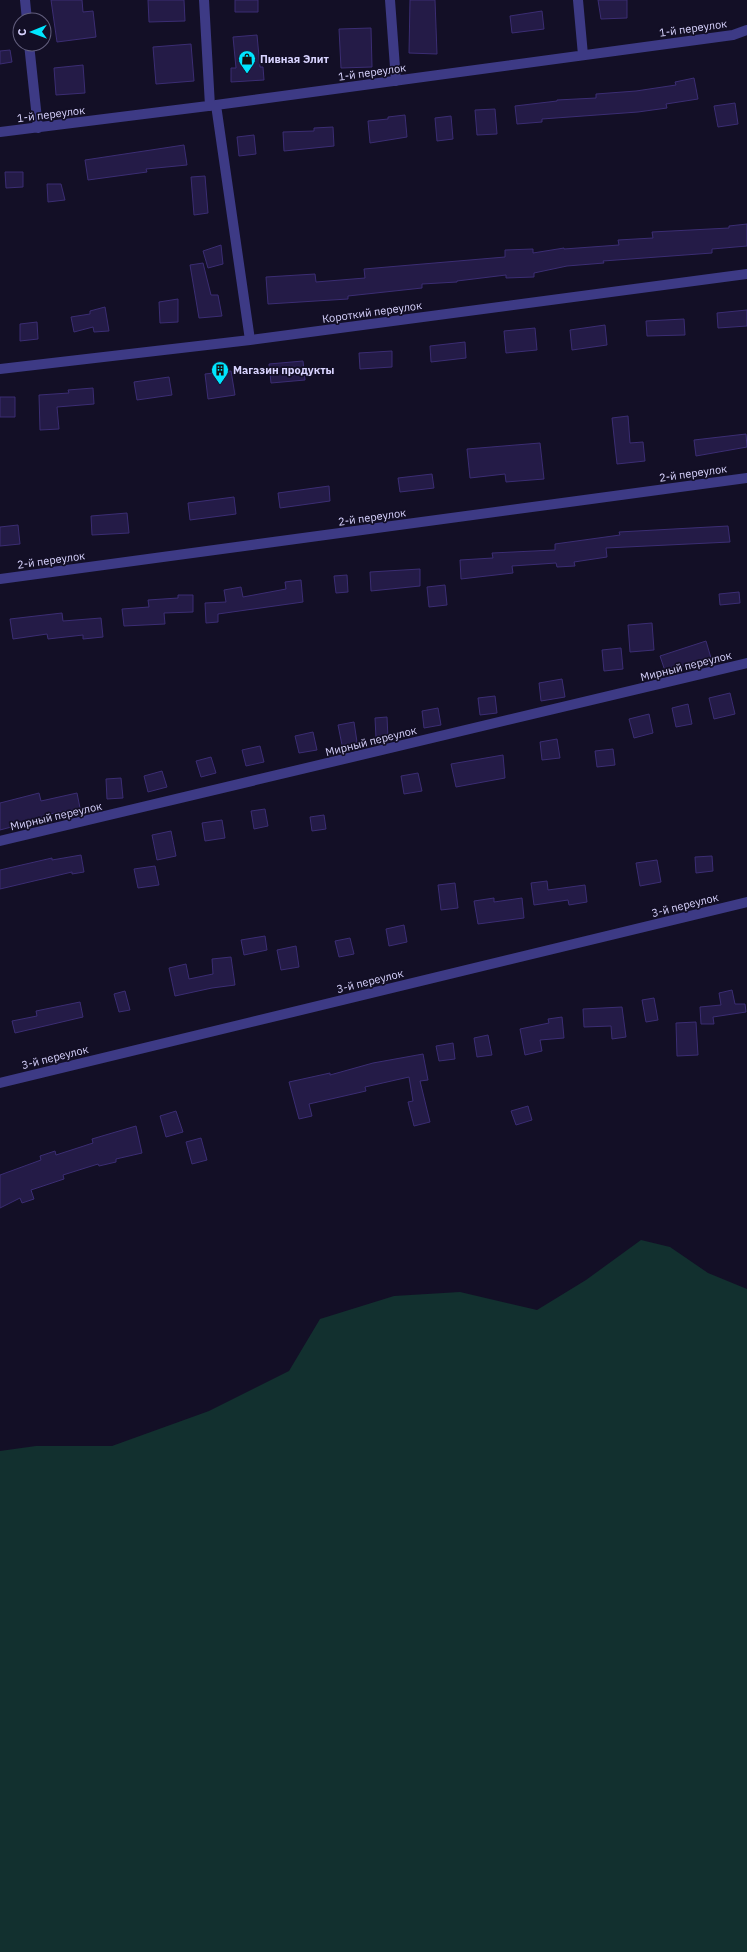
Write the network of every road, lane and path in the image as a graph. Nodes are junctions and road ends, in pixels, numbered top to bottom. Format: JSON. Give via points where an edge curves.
{"nodes":[{"id":1,"x":25,"y":0,"type":"edge"},
{"id":2,"x":204,"y":0,"type":"edge"},
{"id":3,"x":390,"y":0,"type":"edge"},
{"id":4,"x":578,"y":0,"type":"edge"},
{"id":5,"x":26,"y":12,"type":"edge"},
{"id":6,"x":747,"y":30,"type":"edge"},
{"id":7,"x":30,"y":52,"type":"edge"},
{"id":8,"x":583,"y":55,"type":"junction"},
{"id":9,"x":396,"y":81,"type":"junction"},
{"id":10,"x":213,"y":106,"type":"junction"},
{"id":11,"x":38,"y":128,"type":"junction"},
{"id":12,"x":0,"y":132,"type":"edge"},
{"id":13,"x":747,"y":274,"type":"edge"},
{"id":14,"x":250,"y":340,"type":"junction"},
{"id":15,"x":0,"y":368,"type":"edge"},
{"id":16,"x":747,"y":478,"type":"edge"},
{"id":17,"x":0,"y":579,"type":"edge"},
{"id":18,"x":747,"y":663,"type":"edge"},
{"id":19,"x":0,"y":841,"type":"edge"},
{"id":20,"x":747,"y":903,"type":"edge"},
{"id":21,"x":0,"y":1083,"type":"edge"}],
"edges":[{"from":1,"to":5,"type":"street"},
{"from":2,"to":10,"type":"street"},
{"from":3,"to":9,"type":"street"},
{"from":4,"to":8,"type":"street"},
{"from":6,"to":8,"type":"street","name":"1-й переулок","via":[[733,35]]},
{"from":7,"to":11,"type":"street"},
{"from":8,"to":9,"type":"street","name":"1-й переулок"},
{"from":9,"to":10,"type":"street","name":"1-й переулок"},
{"from":10,"to":11,"type":"street","name":"1-й переулок"},
{"from":10,"to":14,"type":"street"},
{"from":11,"to":12,"type":"street","name":"1-й переулок"},
{"from":13,"to":14,"type":"street","name":"Короткий переулок"},
{"from":14,"to":15,"type":"street","name":"Короткий переулок"},
{"from":16,"to":17,"type":"street","name":"2-й переулок"},
{"from":18,"to":19,"type":"street","name":"Мирный переулок"},
{"from":20,"to":21,"type":"street","name":"3-й переулок"}]}
